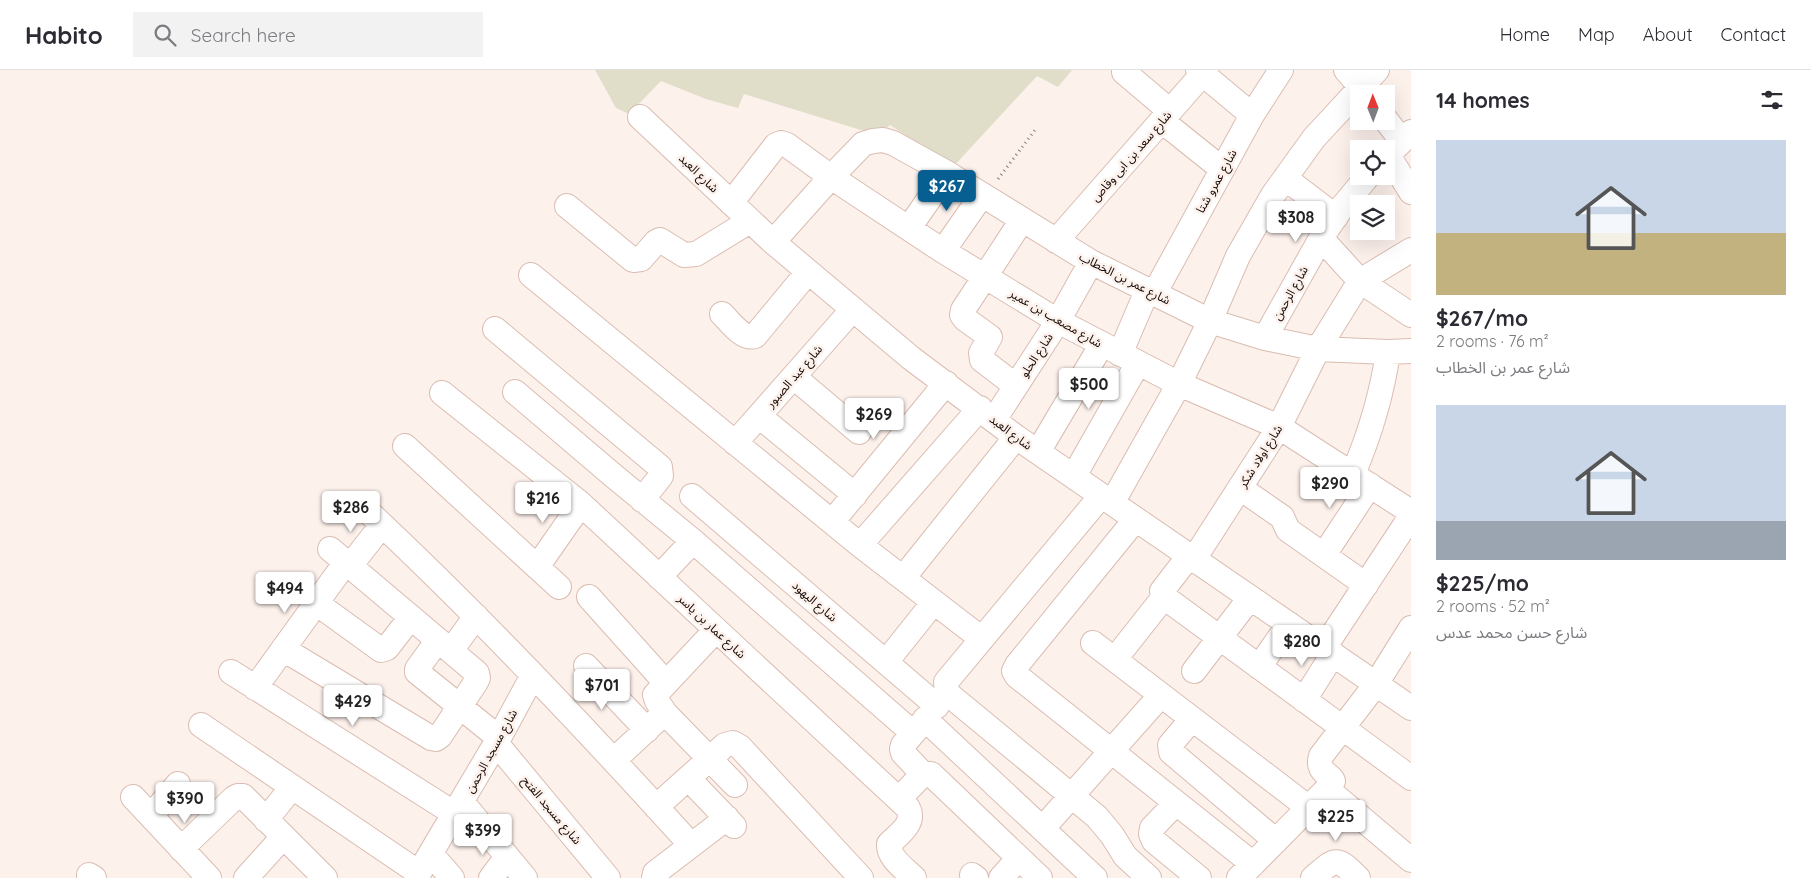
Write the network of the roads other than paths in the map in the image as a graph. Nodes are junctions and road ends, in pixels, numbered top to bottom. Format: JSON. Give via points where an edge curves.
{"nodes":[{"id":1,"x":1281,"y":70,"type":"edge"},
{"id":2,"x":1202,"y":71,"type":"edge"},
{"id":3,"x":1124,"y":72,"type":"dead end"},
{"id":4,"x":1363,"y":80,"type":"edge"},
{"id":5,"x":1252,"y":115,"type":"junction"},
{"id":6,"x":1166,"y":116,"type":"junction"},
{"id":7,"x":640,"y":117,"type":"dead end"},
{"id":8,"x":1390,"y":130,"type":"edge"},
{"id":9,"x":1397,"y":146,"type":"edge"},
{"id":10,"x":1222,"y":169,"type":"junction"},
{"id":11,"x":947,"y":173,"type":"junction"},
{"id":12,"x":831,"y":177,"type":"junction"},
{"id":13,"x":1285,"y":178,"type":"junction"},
{"id":14,"x":1361,"y":185,"type":"edge"},
{"id":15,"x":1411,"y":192,"type":"edge"},
{"id":16,"x":983,"y":196,"type":"junction"},
{"id":17,"x":731,"y":203,"type":"junction"},
{"id":18,"x":567,"y":206,"type":"dead end"},
{"id":19,"x":1336,"y":217,"type":"junction"},
{"id":20,"x":1022,"y":220,"type":"junction"},
{"id":21,"x":750,"y":221,"type":"junction"},
{"id":22,"x":909,"y":228,"type":"junction"},
{"id":23,"x":1321,"y":238,"type":"junction"},
{"id":24,"x":1056,"y":241,"type":"junction"},
{"id":25,"x":773,"y":242,"type":"junction"},
{"id":26,"x":943,"y":250,"type":"junction"},
{"id":27,"x":1411,"y":250,"type":"edge"},
{"id":28,"x":1091,"y":262,"type":"junction"},
{"id":29,"x":808,"y":272,"type":"junction"},
{"id":30,"x":531,"y":275,"type":"dead end"},
{"id":31,"x":985,"y":276,"type":"junction"},
{"id":32,"x":1360,"y":281,"type":"junction"},
{"id":33,"x":1151,"y":292,"type":"junction"},
{"id":34,"x":853,"y":310,"type":"junction"},
{"id":35,"x":722,"y":314,"type":"dead end"},
{"id":36,"x":1411,"y":315,"type":"edge"},
{"id":37,"x":1210,"y":321,"type":"junction"},
{"id":38,"x":1058,"y":322,"type":"junction"},
{"id":39,"x":495,"y":329,"type":"dead end"},
{"id":40,"x":1265,"y":338,"type":"junction"},
{"id":41,"x":1403,"y":346,"type":"edge"},
{"id":42,"x":1318,"y":349,"type":"junction"},
{"id":43,"x":1120,"y":354,"type":"junction"},
{"id":44,"x":794,"y":377,"type":"junction"},
{"id":45,"x":946,"y":383,"type":"junction"},
{"id":46,"x":1179,"y":384,"type":"junction"},
{"id":47,"x":1016,"y":386,"type":"junction"},
{"id":48,"x":515,"y":392,"type":"dead end"},
{"id":49,"x":442,"y":393,"type":"dead end"},
{"id":50,"x":987,"y":414,"type":"junction"},
{"id":51,"x":759,"y":416,"type":"junction"},
{"id":52,"x":1279,"y":427,"type":"junction"},
{"id":53,"x":859,"y":432,"type":"dead end"},
{"id":54,"x":1016,"y":437,"type":"junction"},
{"id":55,"x":735,"y":443,"type":"junction"},
{"id":56,"x":405,"y":446,"type":"dead end"},
{"id":57,"x":638,"y":448,"type":"junction"},
{"id":58,"x":1038,"y":452,"type":"junction"},
{"id":59,"x":1074,"y":476,"type":"junction"},
{"id":60,"x":615,"y":477,"type":"junction"},
{"id":61,"x":1361,"y":480,"type":"junction"},
{"id":62,"x":1240,"y":488,"type":"junction"},
{"id":63,"x":855,"y":495,"type":"junction"},
{"id":64,"x":692,"y":496,"type":"dead end"},
{"id":65,"x":642,"y":500,"type":"junction"},
{"id":66,"x":1106,"y":500,"type":"junction"},
{"id":67,"x":581,"y":504,"type":"junction"},
{"id":68,"x":361,"y":505,"type":"dead end"},
{"id":69,"x":1409,"y":506,"type":"edge"},
{"id":70,"x":1135,"y":520,"type":"junction"},
{"id":71,"x":832,"y":522,"type":"junction"},
{"id":72,"x":382,"y":525,"type":"junction"},
{"id":73,"x":693,"y":541,"type":"junction"},
{"id":74,"x":860,"y":545,"type":"junction"},
{"id":75,"x":1324,"y":555,"type":"junction"},
{"id":76,"x":1191,"y":558,"type":"junction"},
{"id":77,"x":342,"y":559,"type":"junction"},
{"id":78,"x":537,"y":566,"type":"junction"},
{"id":79,"x":659,"y":577,"type":"junction"},
{"id":80,"x":903,"y":578,"type":"junction"},
{"id":81,"x":1366,"y":585,"type":"junction"},
{"id":82,"x":559,"y":587,"type":"dead end"},
{"id":83,"x":589,"y":597,"type":"dead end"},
{"id":84,"x":1164,"y":597,"type":"junction"},
{"id":85,"x":1250,"y":598,"type":"junction"},
{"id":86,"x":934,"y":602,"type":"junction"},
{"id":87,"x":316,"y":603,"type":"junction"},
{"id":88,"x":476,"y":616,"type":"junction"},
{"id":89,"x":411,"y":617,"type":"junction"},
{"id":90,"x":1289,"y":624,"type":"junction"},
{"id":91,"x":1411,"y":628,"type":"edge"},
{"id":92,"x":716,"y":630,"type":"junction"},
{"id":93,"x":1219,"y":638,"type":"junction"},
{"id":94,"x":982,"y":639,"type":"junction"},
{"id":95,"x":1093,"y":643,"type":"dead end"},
{"id":96,"x":444,"y":646,"type":"junction"},
{"id":97,"x":283,"y":649,"type":"junction"},
{"id":98,"x":1329,"y":651,"type":"junction"},
{"id":99,"x":1115,"y":660,"type":"junction"},
{"id":100,"x":886,"y":662,"type":"junction"},
{"id":101,"x":586,"y":666,"type":"dead end"},
{"id":102,"x":1259,"y":667,"type":"junction"},
{"id":103,"x":1194,"y":671,"type":"dead end"},
{"id":104,"x":231,"y":672,"type":"dead end"},
{"id":105,"x":533,"y":675,"type":"junction"},
{"id":106,"x":666,"y":683,"type":"junction"},
{"id":107,"x":1376,"y":684,"type":"junction"},
{"id":108,"x":255,"y":688,"type":"junction"},
{"id":109,"x":1161,"y":695,"type":"junction"},
{"id":110,"x":1304,"y":700,"type":"junction"},
{"id":111,"x":460,"y":706,"type":"junction"},
{"id":112,"x":1411,"y":708,"type":"edge"},
{"id":113,"x":665,"y":713,"type":"junction"},
{"id":114,"x":931,"y":713,"type":"junction"},
{"id":115,"x":1192,"y":719,"type":"junction"},
{"id":116,"x":201,"y":725,"type":"dead end"},
{"id":117,"x":1342,"y":729,"type":"junction"},
{"id":118,"x":647,"y":730,"type":"junction"},
{"id":119,"x":498,"y":740,"type":"junction"},
{"id":120,"x":1111,"y":752,"type":"junction"},
{"id":121,"x":710,"y":759,"type":"junction"},
{"id":122,"x":614,"y":760,"type":"junction"},
{"id":123,"x":923,"y":774,"type":"junction"},
{"id":124,"x":688,"y":778,"type":"junction"},
{"id":125,"x":1411,"y":778,"type":"edge"},
{"id":126,"x":178,"y":784,"type":"dead end"},
{"id":127,"x":735,"y":785,"type":"dead end"},
{"id":128,"x":292,"y":786,"type":"junction"},
{"id":129,"x":1327,"y":789,"type":"junction"},
{"id":130,"x":1072,"y":796,"type":"junction"},
{"id":131,"x":133,"y":797,"type":"dead end"},
{"id":132,"x":899,"y":799,"type":"junction"},
{"id":133,"x":1176,"y":803,"type":"junction"},
{"id":134,"x":656,"y":807,"type":"junction"},
{"id":135,"x":459,"y":808,"type":"junction"},
{"id":136,"x":1308,"y":808,"type":"junction"},
{"id":137,"x":151,"y":816,"type":"junction"},
{"id":138,"x":266,"y":820,"type":"junction"},
{"id":139,"x":1043,"y":828,"type":"junction"},
{"id":140,"x":283,"y":837,"type":"junction"},
{"id":141,"x":1276,"y":841,"type":"junction"},
{"id":142,"x":691,"y":846,"type":"junction"},
{"id":143,"x":181,"y":848,"type":"junction"},
{"id":144,"x":507,"y":856,"type":"junction"},
{"id":145,"x":1019,"y":858,"type":"junction"},
{"id":146,"x":1411,"y":860,"type":"edge"},
{"id":147,"x":422,"y":869,"type":"edge"},
{"id":148,"x":1246,"y":871,"type":"edge"},
{"id":149,"x":313,"y":874,"type":"edge"},
{"id":150,"x":209,"y":878,"type":"edge"},
{"id":151,"x":246,"y":878,"type":"edge"},
{"id":152,"x":452,"y":878,"type":"edge"},
{"id":153,"x":492,"y":878,"type":"edge"},
{"id":154,"x":524,"y":878,"type":"edge"},
{"id":155,"x":608,"y":878,"type":"edge"},
{"id":156,"x":654,"y":878,"type":"edge"},
{"id":157,"x":861,"y":878,"type":"edge"},
{"id":158,"x":914,"y":878,"type":"edge"},
{"id":159,"x":1001,"y":878,"type":"edge"},
{"id":160,"x":1040,"y":878,"type":"edge"},
{"id":161,"x":1095,"y":878,"type":"edge"},
{"id":162,"x":1149,"y":878,"type":"edge"},
{"id":163,"x":1200,"y":878,"type":"edge"},
{"id":164,"x":1313,"y":878,"type":"edge"},
{"id":165,"x":1358,"y":878,"type":"edge"}],
"edges":[{"from":1,"to":5,"type":"street","name":"شارع عمرو شتا"},
{"from":2,"to":5,"type":"street"},
{"from":2,"to":6,"type":"street","name":"شارع سعد بن ابى وقاص"},
{"from":3,"to":6,"type":"street"},
{"from":4,"to":13,"type":"street"},
{"from":5,"to":10,"type":"street","name":"شارع عمرو شتا"},
{"from":6,"to":10,"type":"street"},
{"from":6,"to":24,"type":"street","name":"شارع سعد بن ابى وقاص"},
{"from":7,"to":17,"type":"street","name":"شارع العبد"},
{"from":8,"to":9,"type":"street"},
{"from":9,"to":15,"type":"street"},
{"from":10,"to":33,"type":"street","name":"شارع عمرو شتا"},
{"from":11,"to":12,"type":"street","name":"شارع عمر بن الخطاب","via":[[883,140],[862,144]]},
{"from":11,"to":16,"type":"street","name":"شارع عمر بن الخطاب"},
{"from":11,"to":22,"type":"street"},
{"from":12,"to":17,"type":"street","name":"شارع مصعب بن عمير","via":[[781,143],[776,145]]},
{"from":12,"to":22,"type":"street","name":"شارع مصعب بن عمير"},
{"from":12,"to":25,"type":"street"},
{"from":13,"to":19,"type":"street"},
{"from":13,"to":37,"type":"street","via":[[1238,256]]},
{"from":14,"to":19,"type":"street","name":"شارع الرحمن"},
{"from":16,"to":20,"type":"street","name":"شارع عمر بن الخطاب"},
{"from":16,"to":26,"type":"street"},
{"from":17,"to":21,"type":"street","name":"شارع العبد"},
{"from":18,"to":21,"type":"street","via":[[633,260],[641,259],[660,240],[684,255],[696,254]]},
{"from":19,"to":23,"type":"street","name":"شارع الرحمن"},
{"from":20,"to":24,"type":"street","name":"شارع عمر بن الخطاب"},
{"from":20,"to":31,"type":"street"},
{"from":21,"to":25,"type":"street","name":"شارع العبد"},
{"from":22,"to":26,"type":"street","name":"شارع مصعب بن عمير"},
{"from":23,"to":32,"type":"street"},
{"from":23,"to":40,"type":"street","name":"شارع الرحمن"},
{"from":24,"to":28,"type":"street","name":"شارع عمر بن الخطاب"},
{"from":25,"to":29,"type":"street","name":"شارع العبد"},
{"from":26,"to":31,"type":"street","name":"شارع مصعب بن عمير"},
{"from":27,"to":32,"type":"street"},
{"from":28,"to":33,"type":"street","name":"شارع عمر بن الخطاب"},
{"from":28,"to":38,"type":"street","name":"شارع الحلو"},
{"from":29,"to":34,"type":"street","name":"شارع العبد"},
{"from":29,"to":35,"type":"street","via":[[755,336],[745,336]]},
{"from":30,"to":55,"type":"street"},
{"from":31,"to":38,"type":"street","name":"شارع مصعب بن عمير"},
{"from":31,"to":47,"type":"street","via":[[962,310],[962,315],[990,337],[981,353],[982,360]]},
{"from":32,"to":36,"type":"street"},
{"from":32,"to":42,"type":"street","name":"شارع اولاد شكر"},
{"from":33,"to":37,"type":"street","name":"شارع عمر بن الخطاب"},
{"from":33,"to":43,"type":"street","name":"شارع عمرو شتا"},
{"from":34,"to":44,"type":"street","name":"شارع عبد الصبور"},
{"from":34,"to":45,"type":"street","name":"شارع العبد"},
{"from":37,"to":40,"type":"street","name":"شارع عمر بن الخطاب"},
{"from":37,"to":46,"type":"street"},
{"from":38,"to":43,"type":"street","name":"شارع مصعب بن عمير"},
{"from":38,"to":47,"type":"street","name":"شارع الحلو"},
{"from":39,"to":57,"type":"street"},
{"from":40,"to":42,"type":"street","name":"شارع عمر بن الخطاب"},
{"from":41,"to":42,"type":"street","name":"شارع عمر بن الخطاب"},
{"from":41,"to":61,"type":"street","via":[[1383,386],[1366,445]]},
{"from":42,"to":52,"type":"street","name":"شارع اولاد شكر"},
{"from":43,"to":46,"type":"street","name":"شارع مصعب بن عمير"},
{"from":43,"to":58,"type":"street"},
{"from":43,"to":59,"type":"street"},
{"from":44,"to":51,"type":"street","name":"شارع عبد الصبور"},
{"from":44,"to":53,"type":"street"},
{"from":45,"to":50,"type":"street","name":"شارع العبد"},
{"from":45,"to":63,"type":"street"},
{"from":46,"to":52,"type":"street","name":"شارع مصعب بن عمير"},
{"from":46,"to":66,"type":"street"},
{"from":47,"to":50,"type":"street","name":"شارع الحلو"},
{"from":48,"to":60,"type":"street"},
{"from":49,"to":67,"type":"street","name":"شارع عمار بن ياسر"},
{"from":50,"to":54,"type":"street","name":"شارع العبد"},
{"from":50,"to":74,"type":"street","name":"شارع الحلو"},
{"from":51,"to":55,"type":"street","name":"شارع عبد الصبور"},
{"from":51,"to":63,"type":"street"},
{"from":52,"to":61,"type":"street","name":"شارع مصعب بن عمير"},
{"from":52,"to":62,"type":"street","name":"شارع اولاد شكر"},
{"from":54,"to":58,"type":"street","name":"شارع العبد"},
{"from":54,"to":80,"type":"street"},
{"from":55,"to":71,"type":"street"},
{"from":56,"to":78,"type":"street"},
{"from":57,"to":60,"type":"street"},
{"from":57,"to":65,"type":"street","via":[[662,472]]},
{"from":58,"to":59,"type":"street","name":"شارع العبد"},
{"from":59,"to":66,"type":"street","name":"شارع العبد"},
{"from":60,"to":65,"type":"street"},
{"from":61,"to":69,"type":"street","name":"شارع مصعب بن عمير"},
{"from":61,"to":75,"type":"street"},
{"from":62,"to":75,"type":"street","via":[[1282,517],[1288,530]]},
{"from":62,"to":76,"type":"street","name":"شارع اولاد شكر"},
{"from":63,"to":71,"type":"street"},
{"from":64,"to":100,"type":"street","name":"شارع اليهود"},
{"from":65,"to":73,"type":"street"},
{"from":66,"to":70,"type":"street","name":"شارع العبد"},
{"from":66,"to":94,"type":"street"},
{"from":67,"to":78,"type":"street"},
{"from":67,"to":79,"type":"street","name":"شارع عمار بن ياسر"},
{"from":68,"to":72,"type":"street"},
{"from":69,"to":81,"type":"street"},
{"from":70,"to":76,"type":"street","name":"شارع العبد"},
{"from":70,"to":120,"type":"street","via":[[1014,671]]},
{"from":71,"to":74,"type":"street"},
{"from":72,"to":77,"type":"street"},
{"from":72,"to":88,"type":"street"},
{"from":73,"to":79,"type":"street"},
{"from":73,"to":114,"type":"street"},
{"from":74,"to":80,"type":"street"},
{"from":75,"to":81,"type":"street"},
{"from":76,"to":84,"type":"street","name":"شارع اولاد شكر","via":[[1162,591]]},
{"from":76,"to":85,"type":"street","name":"شارع العبد"},
{"from":77,"to":87,"type":"street"},
{"from":77,"to":89,"type":"street"},
{"from":78,"to":82,"type":"street"},
{"from":79,"to":92,"type":"street","name":"شارع عمار بن ياسر"},
{"from":80,"to":86,"type":"street"},
{"from":81,"to":98,"type":"street"},
{"from":83,"to":106,"type":"street"},
{"from":84,"to":93,"type":"street"},
{"from":84,"to":99,"type":"street"},
{"from":85,"to":90,"type":"street","name":"شارع العبد"},
{"from":85,"to":93,"type":"street"},
{"from":86,"to":94,"type":"street"},
{"from":86,"to":100,"type":"street"},
{"from":87,"to":89,"type":"street","via":[[381,650],[387,648]]},
{"from":87,"to":97,"type":"street"},
{"from":88,"to":96,"type":"street"},
{"from":88,"to":105,"type":"street"},
{"from":89,"to":96,"type":"street"},
{"from":90,"to":98,"type":"street","name":"شارع العبد"},
{"from":90,"to":102,"type":"street"},
{"from":91,"to":107,"type":"street"},
{"from":92,"to":106,"type":"street"},
{"from":92,"to":132,"type":"street","name":"شارع عمار بن ياسر"},
{"from":93,"to":102,"type":"street"},
{"from":93,"to":103,"type":"street"},
{"from":94,"to":114,"type":"street","via":[[946,682]]},
{"from":95,"to":99,"type":"street"},
{"from":96,"to":111,"type":"street","via":[[477,673],[478,678]]},
{"from":96,"to":111,"type":"street","name":"شارع مسجد الفتح","via":[[417,668],[417,672]]},
{"from":97,"to":108,"type":"street"},
{"from":97,"to":111,"type":"street","via":[[431,738],[440,736]]},
{"from":98,"to":107,"type":"street","name":"شارع العبد"},
{"from":98,"to":110,"type":"street"},
{"from":99,"to":109,"type":"street"},
{"from":100,"to":114,"type":"street","name":"شارع اليهود"},
{"from":101,"to":118,"type":"street"},
{"from":102,"to":110,"type":"street"},
{"from":104,"to":108,"type":"street"},
{"from":105,"to":119,"type":"street","name":"شارع مسجد الرحمن"},
{"from":105,"to":122,"type":"street"},
{"from":106,"to":113,"type":"street","via":[[655,695]]},
{"from":107,"to":112,"type":"street","name":"شارع العبد"},
{"from":107,"to":117,"type":"street"},
{"from":108,"to":135,"type":"street"},
{"from":109,"to":115,"type":"street"},
{"from":109,"to":120,"type":"street"},
{"from":110,"to":117,"type":"street"},
{"from":111,"to":119,"type":"street","name":"شارع مسجد الفتح"},
{"from":113,"to":118,"type":"street"},
{"from":113,"to":121,"type":"street"},
{"from":114,"to":123,"type":"street","via":[[902,749]]},
{"from":114,"to":130,"type":"street"},
{"from":114,"to":139,"type":"street"},
{"from":115,"to":136,"type":"street"},
{"from":115,"to":141,"type":"street","via":[[1170,745],[1171,752]]},
{"from":116,"to":128,"type":"street"},
{"from":117,"to":125,"type":"street"},
{"from":117,"to":129,"type":"street","via":[[1318,763],[1333,781]]},
{"from":118,"to":122,"type":"street"},
{"from":119,"to":135,"type":"street","name":"شارع مسجد الرحمن"},
{"from":119,"to":155,"type":"street","name":"شارع مسجد الفتح"},
{"from":120,"to":130,"type":"street"},
{"from":120,"to":133,"type":"street"},
{"from":121,"to":124,"type":"street"},
{"from":121,"to":127,"type":"street"},
{"from":121,"to":157,"type":"street","via":[[725,745],[733,743],[740,747]]},
{"from":122,"to":134,"type":"street"},
{"from":123,"to":132,"type":"street"},
{"from":123,"to":145,"type":"street","via":[[931,774]]},
{"from":124,"to":134,"type":"street"},
{"from":124,"to":142,"type":"street","via":[[730,822]]},
{"from":126,"to":137,"type":"street"},
{"from":128,"to":138,"type":"street"},
{"from":128,"to":147,"type":"street"},
{"from":129,"to":136,"type":"street"},
{"from":129,"to":146,"type":"street"},
{"from":130,"to":139,"type":"street"},
{"from":130,"to":162,"type":"street","via":[[1097,817],[1126,856]]},
{"from":131,"to":137,"type":"street"},
{"from":132,"to":158,"type":"street","name":"شارع عمار بن ياسر","via":[[908,808],[911,821],[888,849]]},
{"from":133,"to":148,"type":"street"},
{"from":133,"to":163,"type":"street","via":[[1152,828],[1151,834],[1154,841]]},
{"from":134,"to":142,"type":"street"},
{"from":135,"to":144,"type":"street"},
{"from":135,"to":147,"type":"street","name":"شارع مسجد الرحمن"},
{"from":136,"to":141,"type":"street"},
{"from":137,"to":143,"type":"street"},
{"from":138,"to":140,"type":"street"},
{"from":138,"to":143,"type":"street","via":[[243,796],[238,796]]},
{"from":139,"to":161,"type":"street"},
{"from":140,"to":149,"type":"street"},
{"from":140,"to":151,"type":"street"},
{"from":141,"to":148,"type":"street"},
{"from":142,"to":156,"type":"street","via":[[654,873]]},
{"from":143,"to":150,"type":"street"},
{"from":144,"to":153,"type":"street"},
{"from":144,"to":154,"type":"street"},
{"from":145,"to":159,"type":"street"},
{"from":145,"to":160,"type":"street"},
{"from":147,"to":152,"type":"street"},
{"from":164,"to":165,"type":"street","via":[[1330,863],[1336,862],[1344,864]]}]}
